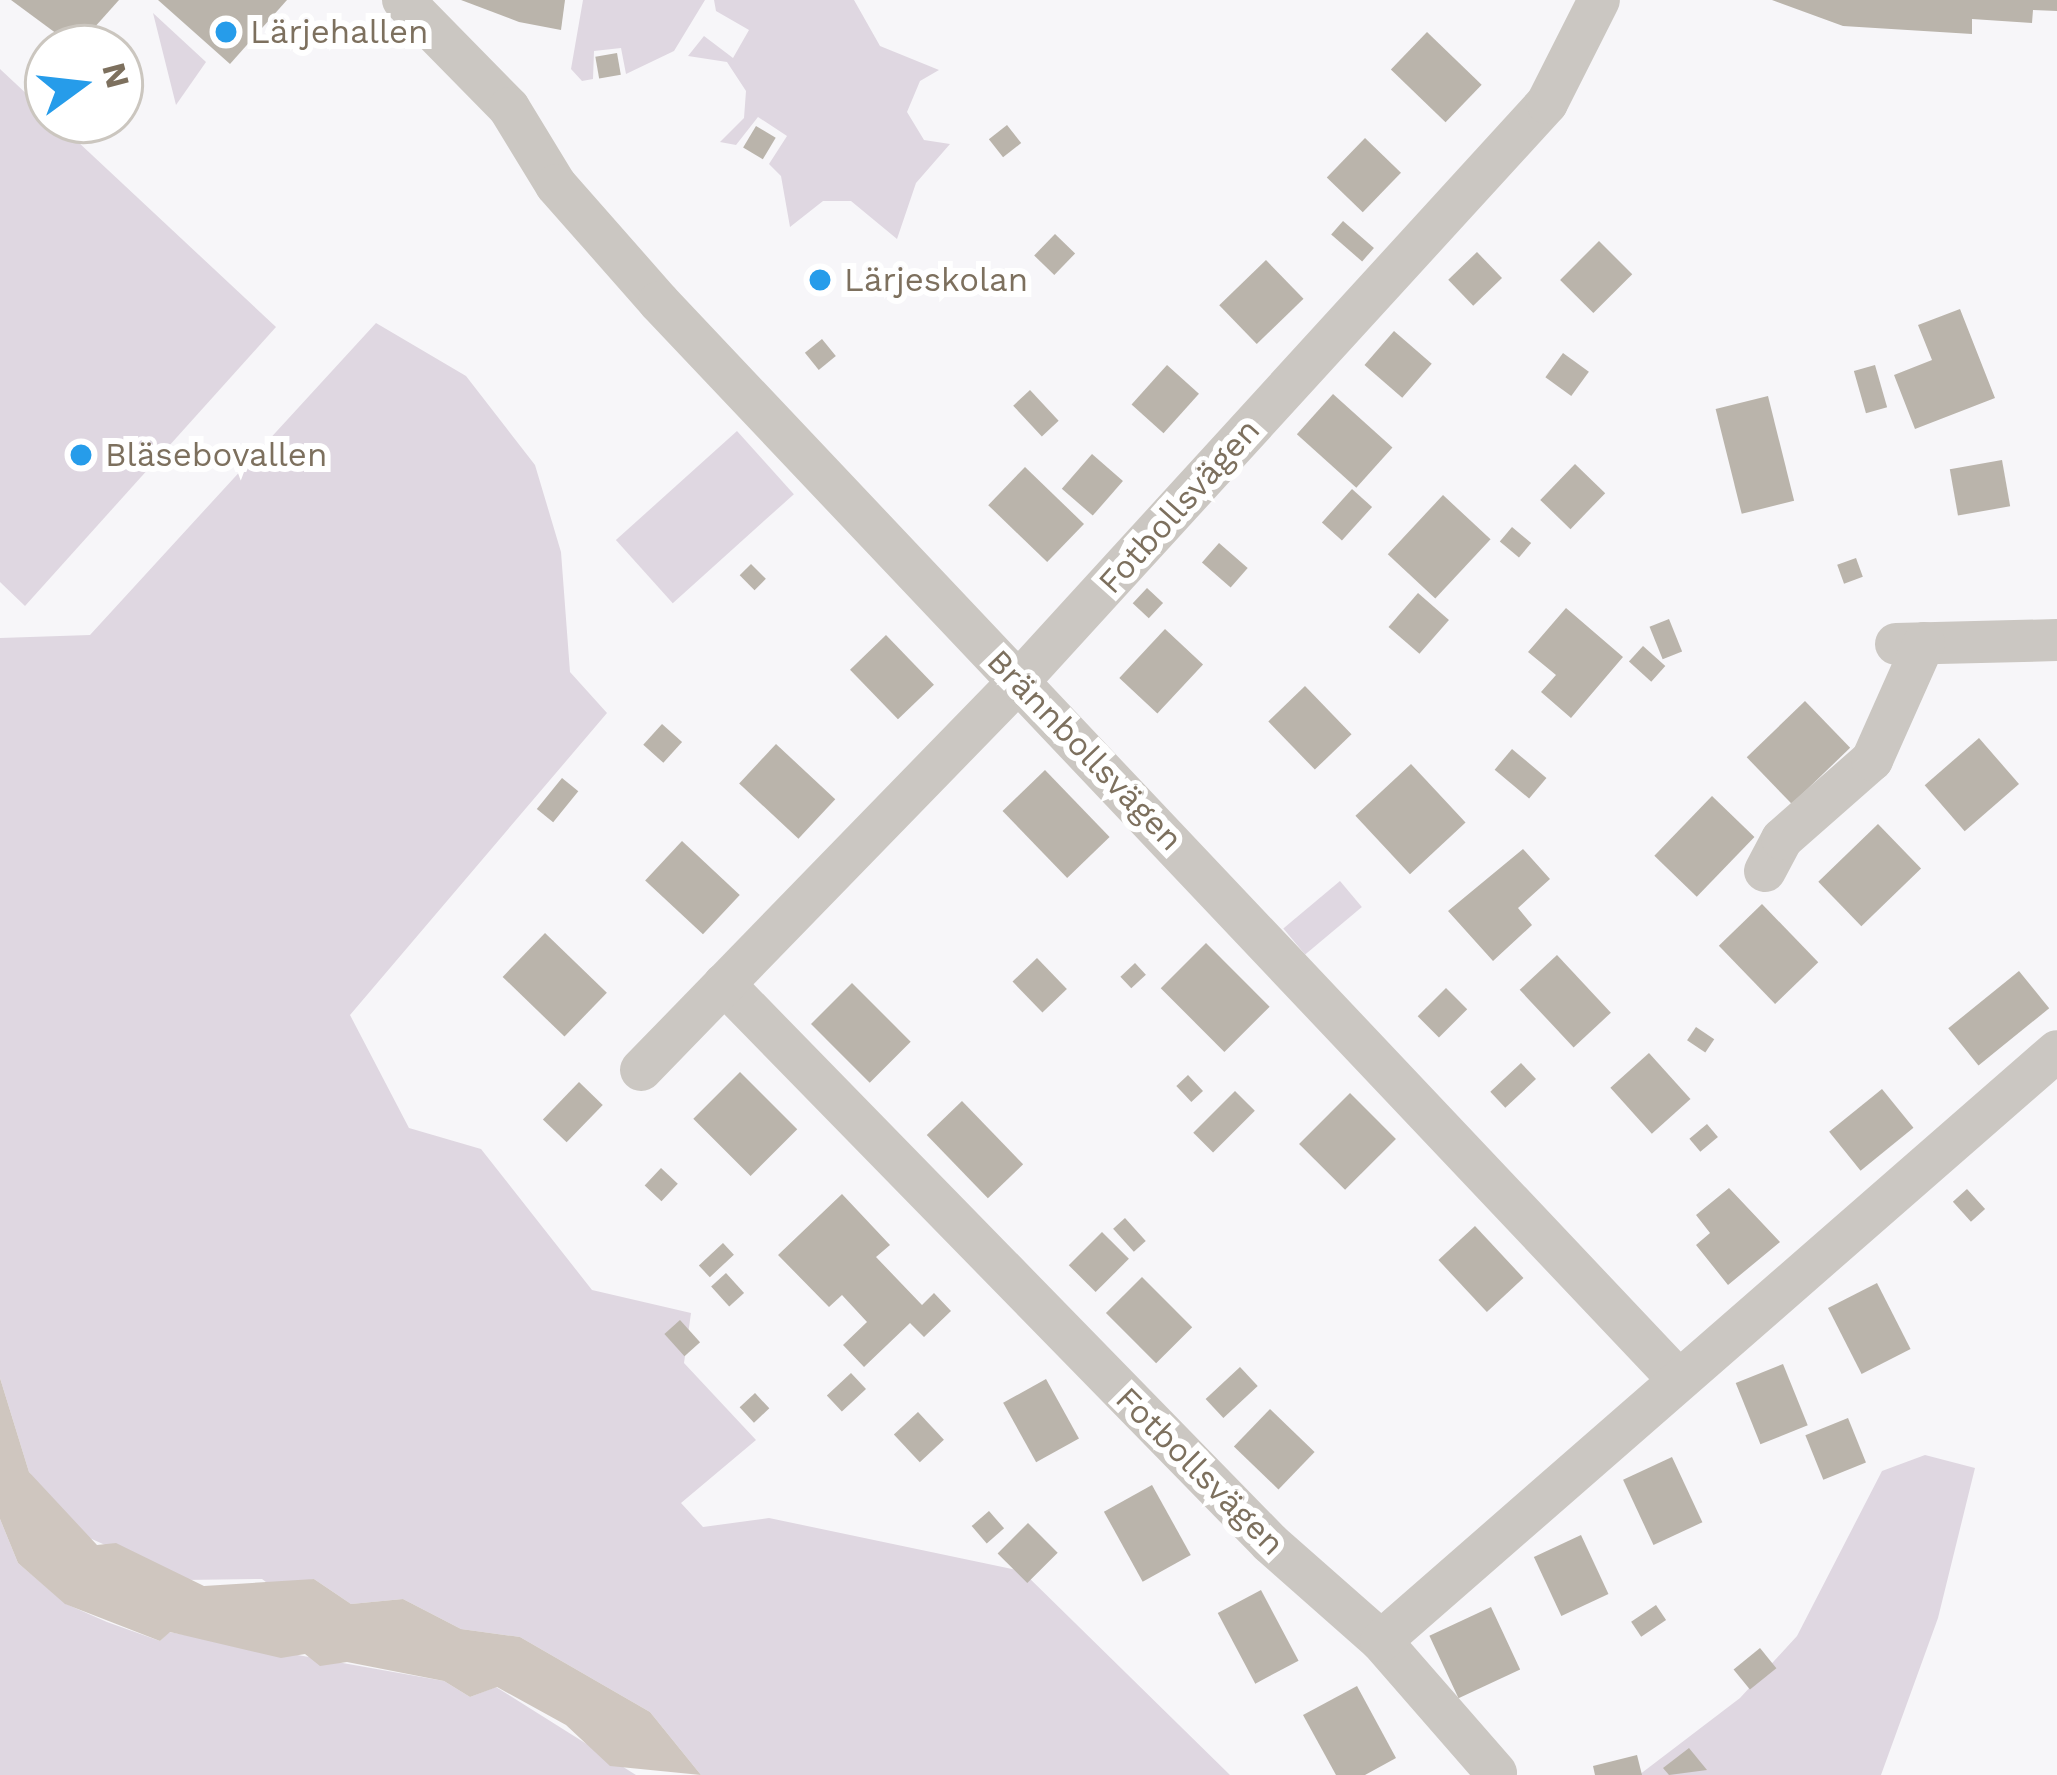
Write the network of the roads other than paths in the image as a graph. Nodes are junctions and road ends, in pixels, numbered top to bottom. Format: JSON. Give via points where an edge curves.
{"nodes":[{"id":1,"x":403,"y":0,"type":"edge"},
{"id":2,"x":1598,"y":0,"type":"edge"},
{"id":3,"x":2057,"y":640,"type":"edge"},
{"id":4,"x":1018,"y":682,"type":"junction"},
{"id":5,"x":1765,"y":871,"type":"dead end"},
{"id":6,"x":724,"y":984,"type":"junction"},
{"id":7,"x":2057,"y":1051,"type":"edge"},
{"id":8,"x":641,"y":1070,"type":"dead end"},
{"id":9,"x":1677,"y":1378,"type":"junction"},
{"id":10,"x":1381,"y":1641,"type":"junction"},
{"id":11,"x":1496,"y":1773,"type":"edge"}],
"edges":[{"from":1,"to":4,"type":"street","name":"Brännbollsvägen","via":[[509,108],[556,185]]},
{"from":2,"to":4,"type":"street","name":"Fotbollsvägen","via":[[1547,103]]},
{"from":3,"to":5,"type":"street","via":[[1908,643],[1872,760],[1782,839]]},
{"from":4,"to":6,"type":"street","name":"Fotbollsvägen"},
{"from":4,"to":9,"type":"street","name":"Brännbollsvägen"},
{"from":6,"to":8,"type":"street","name":"Fotbollsvägen"},
{"from":6,"to":10,"type":"street","name":"Fotbollsvägen","via":[[1270,1543]]},
{"from":7,"to":9,"type":"street"},
{"from":9,"to":10,"type":"street"},
{"from":10,"to":11,"type":"street","name":"Fotbollsvägen"}]}
